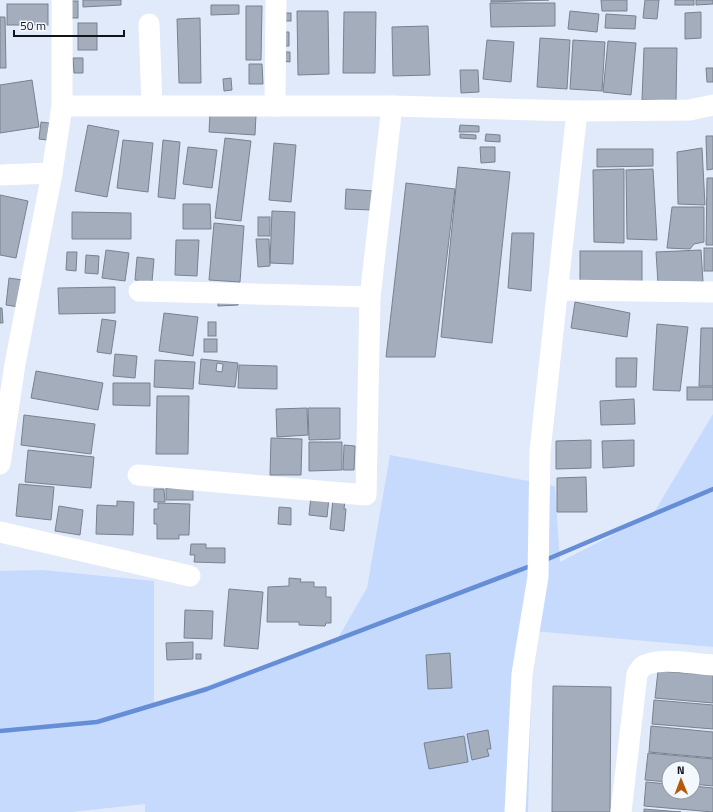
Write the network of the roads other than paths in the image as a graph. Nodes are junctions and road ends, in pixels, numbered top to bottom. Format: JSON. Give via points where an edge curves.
{"nodes":[{"id":1,"x":62,"y":0,"type":"edge"},
{"id":2,"x":276,"y":0,"type":"edge"},
{"id":3,"x":149,"y":24,"type":"dead end"},
{"id":4,"x":152,"y":105,"type":"junction"},
{"id":5,"x":713,"y":105,"type":"edge"},
{"id":6,"x":62,"y":106,"type":"junction"},
{"id":7,"x":275,"y":106,"type":"junction"},
{"id":8,"x":392,"y":106,"type":"junction"},
{"id":9,"x":577,"y":111,"type":"junction"},
{"id":10,"x":52,"y":173,"type":"junction"},
{"id":11,"x":0,"y":175,"type":"edge"},
{"id":12,"x":558,"y":290,"type":"junction"},
{"id":13,"x":139,"y":291,"type":"dead end"},
{"id":14,"x":713,"y":292,"type":"edge"},
{"id":15,"x":370,"y":297,"type":"junction"},
{"id":16,"x":7,"y":364,"type":"edge"},
{"id":17,"x":0,"y":464,"type":"edge"},
{"id":18,"x":138,"y":475,"type":"dead end"},
{"id":19,"x":0,"y":532,"type":"edge"},
{"id":20,"x":190,"y":576,"type":"dead end"},
{"id":21,"x":713,"y":665,"type":"edge"},
{"id":22,"x":515,"y":812,"type":"edge"},
{"id":23,"x":621,"y":812,"type":"edge"}],
"edges":[{"from":1,"to":6,"type":"street"},
{"from":2,"to":7,"type":"street"},
{"from":3,"to":4,"type":"street"},
{"from":4,"to":6,"type":"street"},
{"from":4,"to":7,"type":"street"},
{"from":5,"to":9,"type":"street","via":[[690,110]]},
{"from":6,"to":10,"type":"street"},
{"from":7,"to":8,"type":"street"},
{"from":8,"to":9,"type":"street"},
{"from":8,"to":15,"type":"street"},
{"from":9,"to":12,"type":"street"},
{"from":10,"to":11,"type":"street"},
{"from":10,"to":16,"type":"street"},
{"from":12,"to":14,"type":"street"},
{"from":12,"to":22,"type":"street","via":[[540,451],[538,576],[522,674]]},
{"from":13,"to":15,"type":"street"},
{"from":15,"to":18,"type":"street","via":[[366,495]]},
{"from":16,"to":17,"type":"street"},
{"from":19,"to":20,"type":"street"},
{"from":21,"to":23,"type":"street","via":[[662,661],[644,665],[636,674]]}]}
